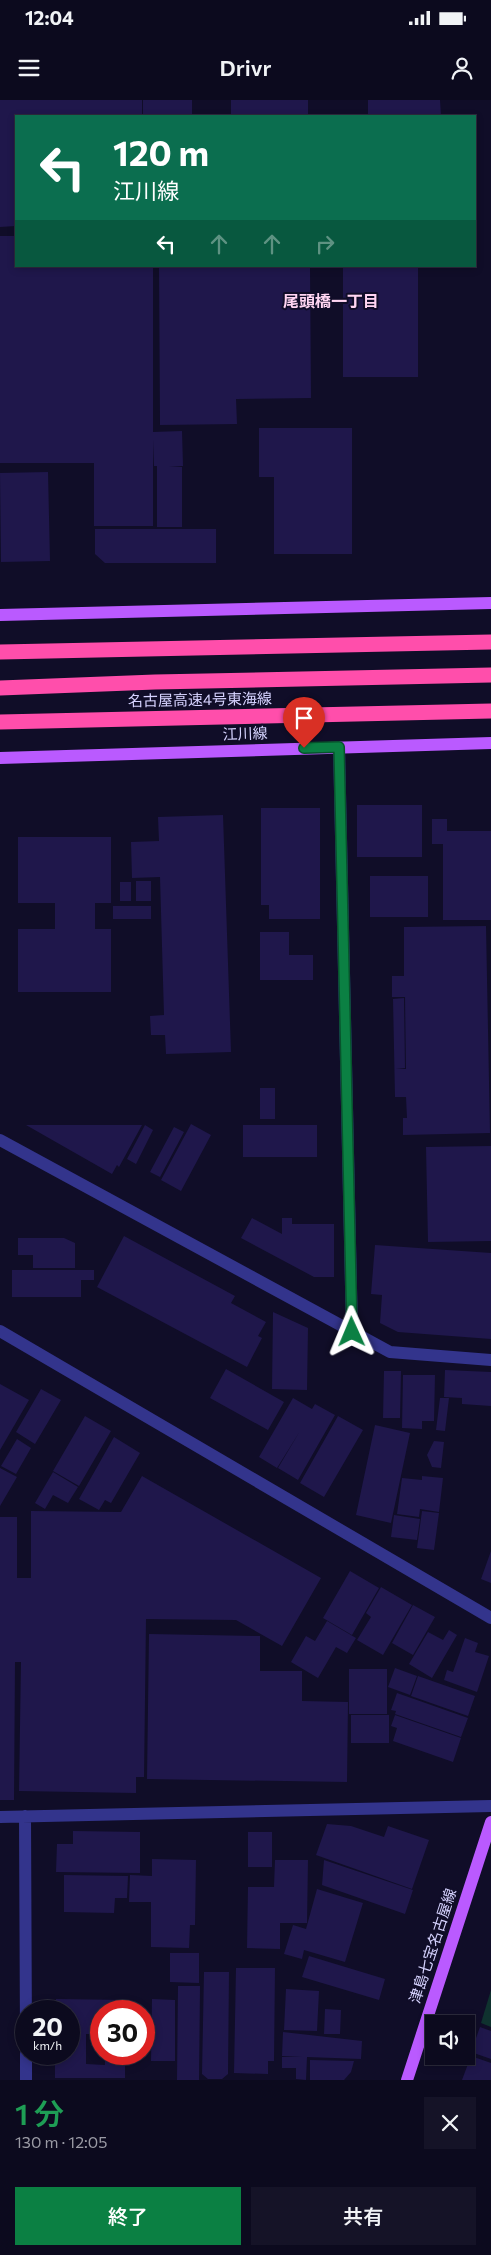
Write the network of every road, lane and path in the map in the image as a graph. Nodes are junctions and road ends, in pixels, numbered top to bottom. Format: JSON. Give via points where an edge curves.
{"nodes":[{"id":1,"x":491,"y":603,"type":"edge"},
{"id":2,"x":0,"y":615,"type":"edge"},
{"id":3,"x":491,"y":642,"type":"edge"},
{"id":4,"x":0,"y":652,"type":"edge"},
{"id":5,"x":491,"y":675,"type":"edge"},
{"id":6,"x":0,"y":688,"type":"edge"},
{"id":7,"x":491,"y":711,"type":"edge"},
{"id":8,"x":0,"y":722,"type":"edge"},
{"id":9,"x":491,"y":743,"type":"edge"},
{"id":10,"x":339,"y":747,"type":"junction"},
{"id":11,"x":0,"y":758,"type":"edge"},
{"id":12,"x":0,"y":1140,"type":"edge"},
{"id":13,"x":0,"y":1331,"type":"edge"},
{"id":14,"x":352,"y":1332,"type":"junction"},
{"id":15,"x":491,"y":1360,"type":"edge"},
{"id":16,"x":491,"y":1618,"type":"edge"},
{"id":17,"x":491,"y":1806,"type":"edge"},
{"id":18,"x":25,"y":1816,"type":"junction"},
{"id":19,"x":0,"y":1817,"type":"edge"},
{"id":20,"x":491,"y":1822,"type":"edge"},
{"id":21,"x":26,"y":2000,"type":"edge"},
{"id":22,"x":26,"y":2065,"type":"edge"},
{"id":23,"x":26,"y":2080,"type":"edge"},
{"id":24,"x":407,"y":2080,"type":"edge"}],
"edges":[{"from":1,"to":2,"type":"main road"},
{"from":3,"to":4,"type":"highway"},
{"from":5,"to":6,"type":"highway"},
{"from":7,"to":8,"type":"highway","name":"名古屋高速4号東海線"},
{"from":9,"to":10,"type":"main road","name":"江川線"},
{"from":10,"to":11,"type":"main road","name":"江川線"},
{"from":10,"to":14,"type":"street"},
{"from":12,"to":14,"type":"street"},
{"from":13,"to":16,"type":"street"},
{"from":14,"to":15,"type":"street","via":[[390,1352]]},
{"from":17,"to":18,"type":"street"},
{"from":18,"to":19,"type":"street"},
{"from":18,"to":21,"type":"street"},
{"from":20,"to":24,"type":"main road","name":"津島七宝名古屋線"},
{"from":22,"to":23,"type":"street"}]}
